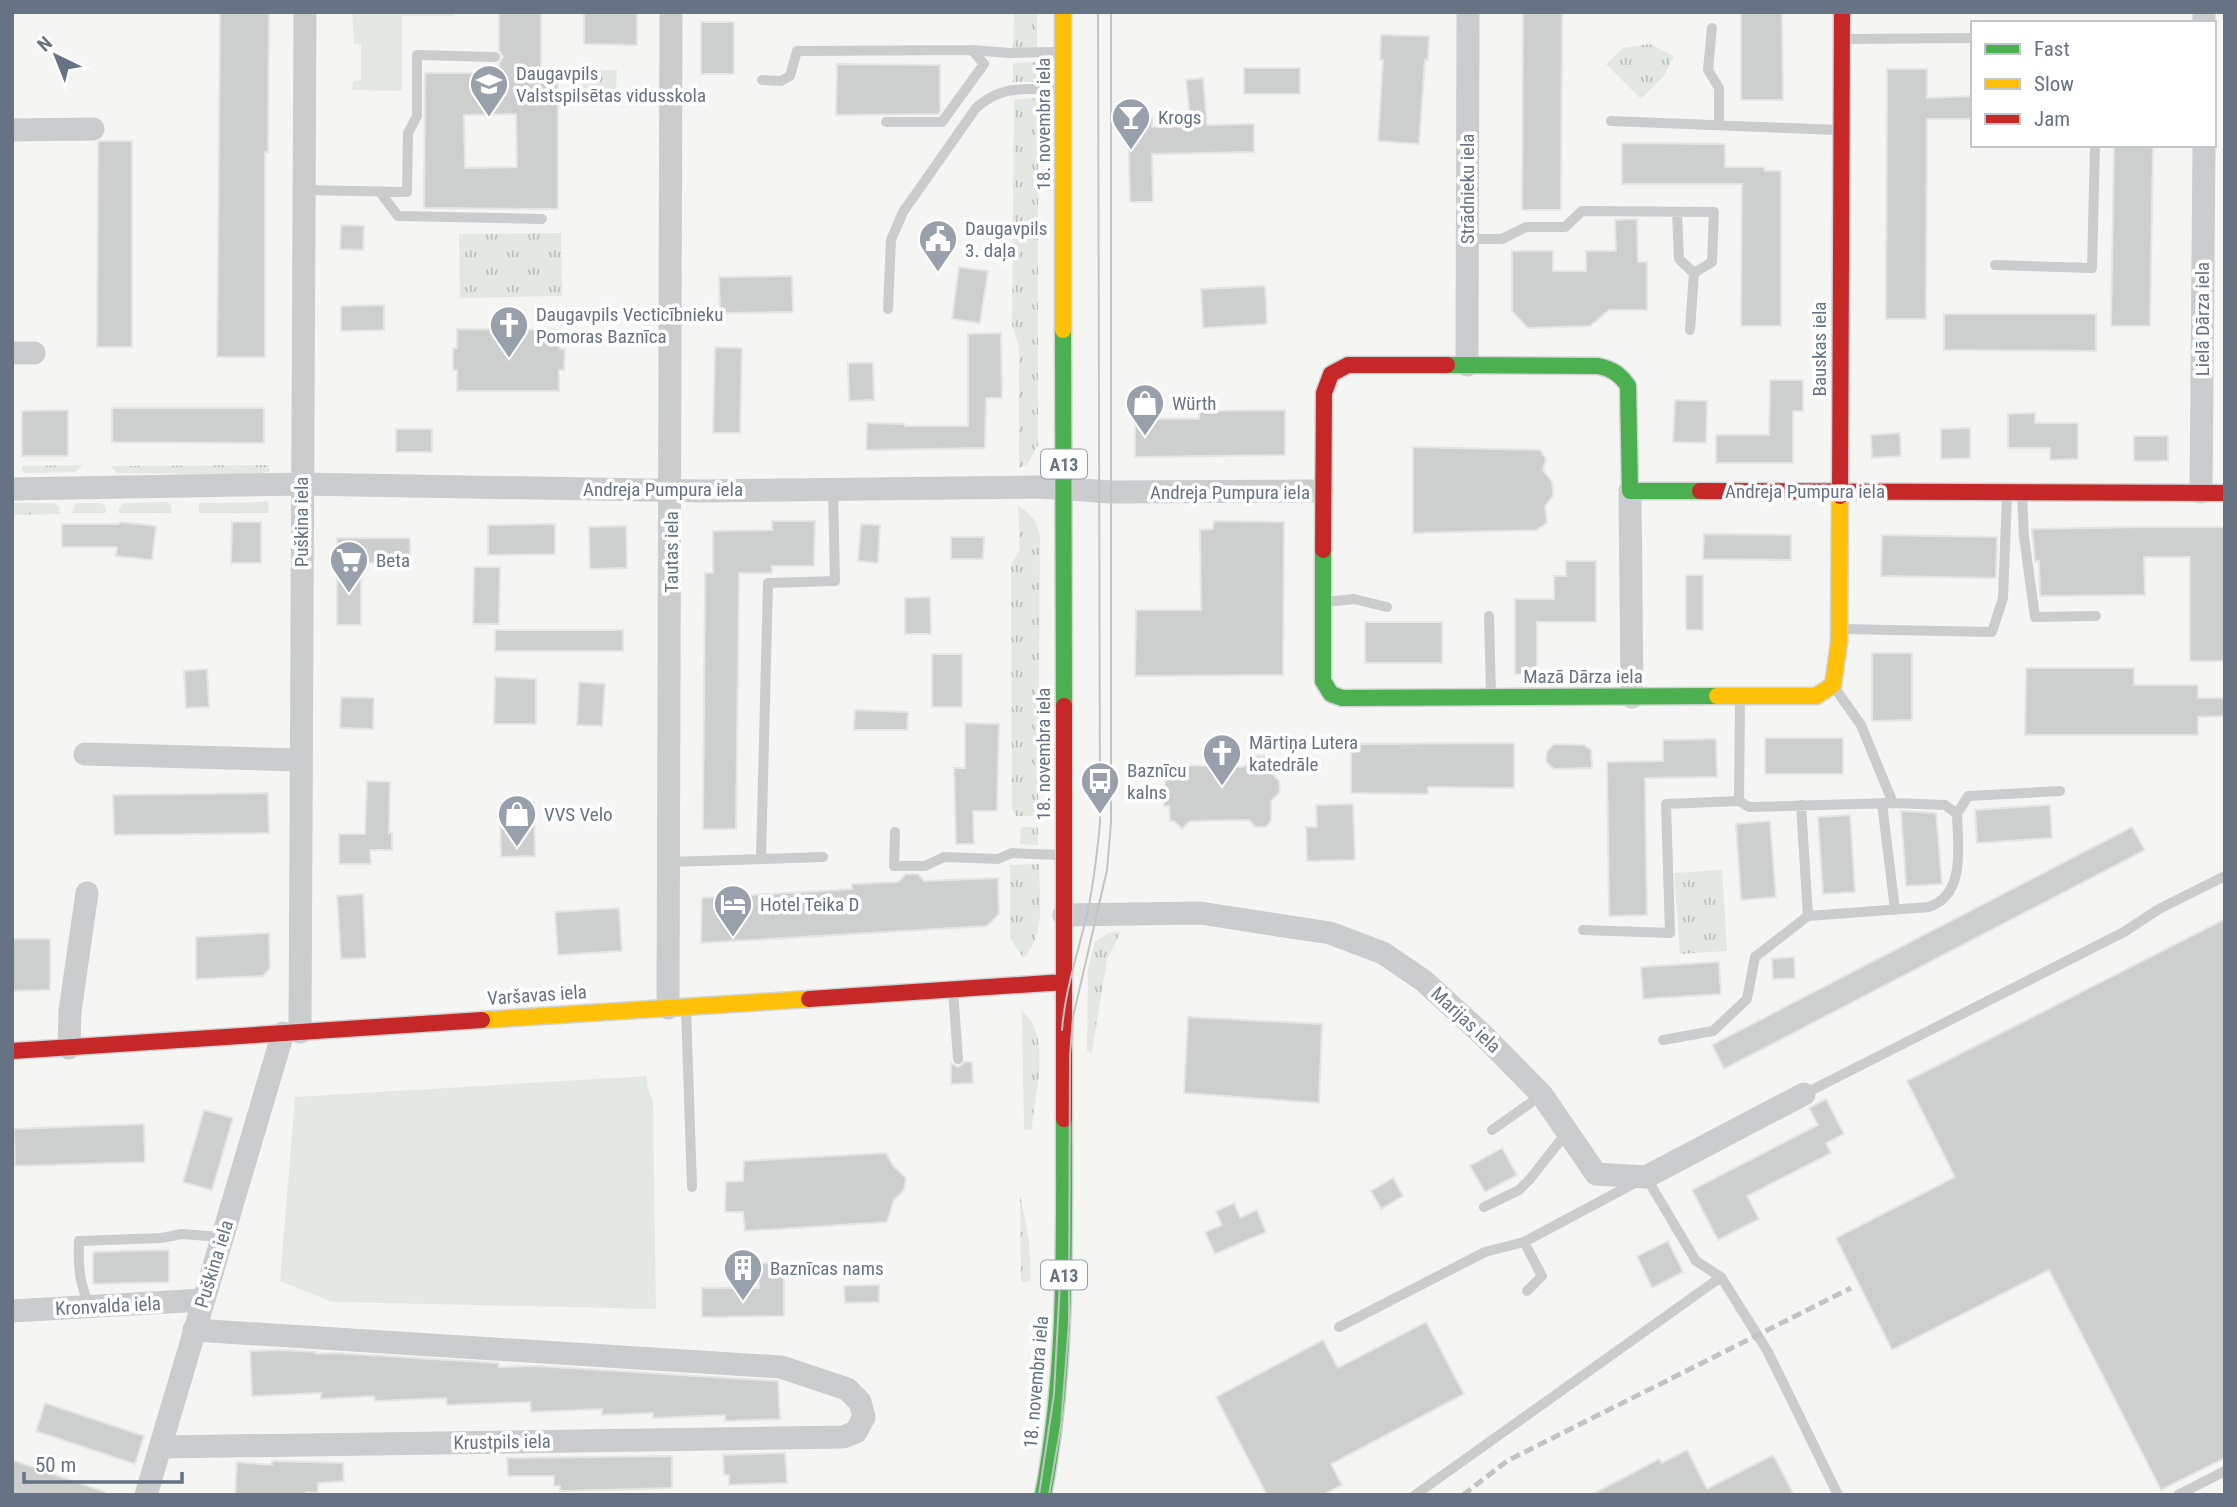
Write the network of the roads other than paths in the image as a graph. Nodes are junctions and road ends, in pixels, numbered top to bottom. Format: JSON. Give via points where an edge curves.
{"nodes":[{"id":1,"x":304,"y":12,"type":"edge"},
{"id":2,"x":671,"y":12,"type":"edge"},
{"id":3,"x":1063,"y":12,"type":"edge"},
{"id":4,"x":1468,"y":12,"type":"edge"},
{"id":5,"x":1842,"y":12,"type":"edge"},
{"id":6,"x":1712,"y":28,"type":"dead end"},
{"id":7,"x":1971,"y":38,"type":"edge"},
{"id":8,"x":1842,"y":39,"type":"junction"},
{"id":9,"x":972,"y":50,"type":"junction"},
{"id":10,"x":1063,"y":52,"type":"junction"},
{"id":11,"x":495,"y":57,"type":"dead end"},
{"id":12,"x":762,"y":80,"type":"dead end"},
{"id":13,"x":1064,"y":89,"type":"junction"},
{"id":14,"x":1611,"y":121,"type":"dead end"},
{"id":15,"x":886,"y":122,"type":"dead end"},
{"id":16,"x":1719,"y":125,"type":"junction"},
{"id":17,"x":93,"y":129,"type":"dead end"},
{"id":18,"x":12,"y":130,"type":"edge"},
{"id":19,"x":1841,"y":130,"type":"junction"},
{"id":20,"x":2095,"y":147,"type":"edge"},
{"id":21,"x":2204,"y":147,"type":"edge"},
{"id":22,"x":303,"y":190,"type":"junction"},
{"id":23,"x":380,"y":192,"type":"junction"},
{"id":24,"x":1677,"y":212,"type":"junction"},
{"id":25,"x":542,"y":219,"type":"dead end"},
{"id":26,"x":1467,"y":239,"type":"junction"},
{"id":27,"x":1995,"y":265,"type":"dead end"},
{"id":28,"x":1693,"y":273,"type":"junction"},
{"id":29,"x":888,"y":309,"type":"dead end"},
{"id":30,"x":1690,"y":330,"type":"dead end"},
{"id":31,"x":1467,"y":365,"type":"junction"},
{"id":32,"x":301,"y":484,"type":"junction"},
{"id":33,"x":12,"y":489,"type":"edge"},
{"id":34,"x":833,"y":489,"type":"junction"},
{"id":35,"x":1064,"y":489,"type":"junction"},
{"id":36,"x":671,"y":490,"type":"junction"},
{"id":37,"x":1322,"y":491,"type":"junction"},
{"id":38,"x":1630,"y":491,"type":"junction"},
{"id":39,"x":1840,"y":491,"type":"junction"},
{"id":40,"x":2015,"y":492,"type":"junction"},
{"id":41,"x":2201,"y":492,"type":"junction"},
{"id":42,"x":2225,"y":493,"type":"edge"},
{"id":43,"x":1322,"y":602,"type":"junction"},
{"id":44,"x":1387,"y":607,"type":"dead end"},
{"id":45,"x":1489,"y":616,"type":"dead end"},
{"id":46,"x":2096,"y":616,"type":"dead end"},
{"id":47,"x":1839,"y":629,"type":"junction"},
{"id":48,"x":1833,"y":685,"type":"junction"},
{"id":49,"x":1490,"y":697,"type":"junction"},
{"id":50,"x":1632,"y":697,"type":"junction"},
{"id":51,"x":1740,"y":697,"type":"junction"},
{"id":52,"x":85,"y":754,"type":"dead end"},
{"id":53,"x":301,"y":760,"type":"junction"},
{"id":54,"x":2060,"y":790,"type":"dead end"},
{"id":55,"x":1739,"y":800,"type":"junction"},
{"id":56,"x":1887,"y":803,"type":"junction"},
{"id":57,"x":1801,"y":805,"type":"junction"},
{"id":58,"x":1957,"y":814,"type":"junction"},
{"id":59,"x":895,"y":832,"type":"dead end"},
{"id":60,"x":1064,"y":856,"type":"junction"},
{"id":61,"x":823,"y":857,"type":"dead end"},
{"id":62,"x":761,"y":858,"type":"junction"},
{"id":63,"x":670,"y":862,"type":"junction"},
{"id":64,"x":2225,"y":876,"type":"edge"},
{"id":65,"x":87,"y":893,"type":"dead end"},
{"id":66,"x":1895,"y":910,"type":"junction"},
{"id":67,"x":1064,"y":915,"type":"junction"},
{"id":68,"x":1808,"y":916,"type":"junction"},
{"id":69,"x":1583,"y":930,"type":"dead end"},
{"id":70,"x":1064,"y":982,"type":"junction"},
{"id":71,"x":953,"y":988,"type":"junction"},
{"id":72,"x":677,"y":1007,"type":"junction"},
{"id":73,"x":291,"y":1033,"type":"junction"},
{"id":74,"x":1663,"y":1040,"type":"dead end"},
{"id":75,"x":69,"y":1048,"type":"junction"},
{"id":76,"x":12,"y":1051,"type":"edge"},
{"id":77,"x":958,"y":1059,"type":"dead end"},
{"id":78,"x":1804,"y":1094,"type":"joint"},
{"id":79,"x":1542,"y":1095,"type":"junction"},
{"id":80,"x":1492,"y":1130,"type":"dead end"},
{"id":81,"x":1567,"y":1132,"type":"junction"},
{"id":82,"x":1646,"y":1177,"type":"junction"},
{"id":83,"x":692,"y":1187,"type":"dead end"},
{"id":84,"x":1484,"y":1207,"type":"dead end"},
{"id":85,"x":222,"y":1237,"type":"junction"},
{"id":86,"x":1524,"y":1242,"type":"junction"},
{"id":87,"x":1721,"y":1277,"type":"junction"},
{"id":88,"x":1527,"y":1291,"type":"dead end"},
{"id":89,"x":203,"y":1300,"type":"junction"},
{"id":90,"x":90,"y":1307,"type":"junction"},
{"id":91,"x":12,"y":1311,"type":"edge"},
{"id":92,"x":1339,"y":1327,"type":"dead end"},
{"id":93,"x":194,"y":1330,"type":"junction"},
{"id":94,"x":161,"y":1447,"type":"junction"},
{"id":95,"x":2225,"y":1471,"type":"edge"},
{"id":96,"x":146,"y":1495,"type":"edge"},
{"id":97,"x":1043,"y":1495,"type":"edge"},
{"id":98,"x":1415,"y":1495,"type":"edge"},
{"id":99,"x":1838,"y":1495,"type":"edge"},
{"id":100,"x":2178,"y":1495,"type":"edge"}],
"edges":[{"from":1,"to":22,"type":"street","name":"Puškina iela"},
{"from":2,"to":36,"type":"street","name":"Tautas iela"},
{"from":3,"to":10,"type":"street","name":"18. novembra iela","number":"A13"},
{"from":4,"to":26,"type":"street","name":"Strādnieku iela"},
{"from":5,"to":8,"type":"street","name":"Bauskas iela"},
{"from":6,"to":16,"type":"lane","via":[[1708,70],[1719,88]]},
{"from":7,"to":8,"type":"lane"},
{"from":8,"to":19,"type":"street","name":"Bauskas iela"},
{"from":9,"to":10,"type":"lane"},
{"from":9,"to":12,"type":"lane","via":[[797,51],[790,76],[781,81]]},
{"from":9,"to":15,"type":"lane","via":[[984,64],[942,122]]},
{"from":10,"to":13,"type":"street","name":"18. novembra iela","number":"A13"},
{"from":11,"to":23,"type":"lane","via":[[417,55],[407,192]]},
{"from":13,"to":29,"type":"lane","via":[[1008,90],[989,96],[976,108],[903,212],[891,240]]},
{"from":13,"to":35,"type":"street","name":"18. novembra iela","number":"A13"},
{"from":14,"to":16,"type":"lane"},
{"from":16,"to":19,"type":"lane"},
{"from":17,"to":18,"type":"street"},
{"from":19,"to":39,"type":"street","name":"Bauskas iela"},
{"from":20,"to":27,"type":"lane","via":[[2092,268]]},
{"from":21,"to":41,"type":"street","name":"Lielā Dārza iela"},
{"from":22,"to":23,"type":"lane"},
{"from":22,"to":32,"type":"street","name":"Puškina iela"},
{"from":23,"to":25,"type":"lane","via":[[398,216]]},
{"from":24,"to":26,"type":"lane","via":[[1582,211],[1565,227],[1526,227],[1502,239]]},
{"from":24,"to":28,"type":"lane","via":[[1679,259]]},
{"from":24,"to":28,"type":"lane","via":[[1714,212],[1712,262]]},
{"from":26,"to":31,"type":"street","name":"Strādnieku iela"},
{"from":28,"to":30,"type":"lane"},
{"from":31,"to":37,"type":"street","name":"Andreja Pumpura iela","via":[[1348,365],[1331,374],[1324,393]]},
{"from":31,"to":38,"type":"street","name":"Andreja Pumpura iela","via":[[1598,366],[1623,377],[1628,386]]},
{"from":32,"to":33,"type":"street","name":"Andreja Pumpura iela"},
{"from":32,"to":36,"type":"street","name":"Andreja Pumpura iela"},
{"from":32,"to":53,"type":"street","name":"Puškina iela"},
{"from":34,"to":35,"type":"street","name":"Andreja Pumpura iela"},
{"from":34,"to":36,"type":"street","name":"Andreja Pumpura iela"},
{"from":34,"to":62,"type":"lane","via":[[835,582],[768,583]]},
{"from":35,"to":37,"type":"street","name":"Andreja Pumpura iela"},
{"from":35,"to":60,"type":"street","name":"18. novembra iela","number":"A13"},
{"from":36,"to":63,"type":"street","name":"Tautas iela"},
{"from":37,"to":43,"type":"street"},
{"from":38,"to":39,"type":"street","name":"Andreja Pumpura iela"},
{"from":38,"to":50,"type":"street"},
{"from":39,"to":40,"type":"street","name":"Andreja Pumpura iela"},
{"from":39,"to":47,"type":"street","name":"Bauskas iela"},
{"from":40,"to":41,"type":"street","name":"Andreja Pumpura iela"},
{"from":40,"to":46,"type":"lane","via":[[2035,617]]},
{"from":40,"to":47,"type":"lane","via":[[2003,598],[1992,632]]},
{"from":41,"to":42,"type":"street","name":"Andreja Pumpura iela"},
{"from":43,"to":44,"type":"lane","via":[[1354,599]]},
{"from":43,"to":49,"type":"street","name":"Mazā Dārza iela","via":[[1323,681],[1331,694],[1342,698]]},
{"from":45,"to":49,"type":"lane"},
{"from":47,"to":48,"type":"street","name":"Bauskas iela"},
{"from":48,"to":51,"type":"street","name":"Mazā Dārza iela","via":[[1816,696]]},
{"from":48,"to":56,"type":"lane","via":[[1861,725]]},
{"from":49,"to":50,"type":"street","name":"Mazā Dārza iela"},
{"from":50,"to":51,"type":"street","name":"Mazā Dārza iela"},
{"from":51,"to":55,"type":"lane"},
{"from":52,"to":53,"type":"street"},
{"from":53,"to":73,"type":"street","name":"Puškina iela"},
{"from":54,"to":58,"type":"lane","via":[[1968,796]]},
{"from":55,"to":57,"type":"lane","via":[[1749,807]]},
{"from":55,"to":69,"type":"lane","via":[[1666,804],[1670,933]]},
{"from":56,"to":57,"type":"lane"},
{"from":56,"to":58,"type":"lane","via":[[1945,805]]},
{"from":56,"to":66,"type":"lane"},
{"from":57,"to":68,"type":"lane"},
{"from":58,"to":66,"type":"lane","via":[[1958,867],[1943,902]]},
{"from":59,"to":60,"type":"lane","via":[[894,866],[925,866],[944,857],[998,859],[1012,853]]},
{"from":60,"to":67,"type":"street","name":"18. novembra iela","number":"A13"},
{"from":61,"to":62,"type":"lane"},
{"from":62,"to":63,"type":"lane"},
{"from":63,"to":72,"type":"street","name":"Tautas iela"},
{"from":64,"to":78,"type":"lane"},
{"from":65,"to":75,"type":"street"},
{"from":66,"to":68,"type":"lane"},
{"from":67,"to":70,"type":"street","name":"18. novembra iela","number":"A13"},
{"from":67,"to":79,"type":"street","name":"Marijas iela","via":[[1200,913],[1330,933],[1383,953],[1424,981]]},
{"from":68,"to":74,"type":"lane","via":[[1755,957],[1747,999],[1713,1031]]},
{"from":70,"to":71,"type":"street","name":"Varšavas iela"},
{"from":70,"to":97,"type":"street","name":"18. novembra iela","number":"A13","via":[[1060,1380]]},
{"from":71,"to":72,"type":"street","name":"Varšavas iela"},
{"from":71,"to":77,"type":"lane"},
{"from":72,"to":73,"type":"street","name":"Varšavas iela"},
{"from":72,"to":83,"type":"lane"},
{"from":73,"to":75,"type":"street","name":"Varšavas iela"},
{"from":73,"to":85,"type":"street","name":"Puškina iela"},
{"from":75,"to":76,"type":"street","name":"Varšavas iela"},
{"from":78,"to":82,"type":"street"},
{"from":79,"to":80,"type":"lane"},
{"from":79,"to":81,"type":"street","name":"Marijas iela"},
{"from":81,"to":82,"type":"street","name":"Marijas iela","via":[[1596,1174]]},
{"from":81,"to":84,"type":"lane","via":[[1518,1190]]},
{"from":82,"to":86,"type":"lane"},
{"from":82,"to":87,"type":"lane","via":[[1696,1261]]},
{"from":85,"to":89,"type":"street","name":"Puškina iela"},
{"from":85,"to":90,"type":"lane","via":[[181,1234],[79,1241],[78,1270]]},
{"from":86,"to":88,"type":"lane","via":[[1542,1276]]},
{"from":86,"to":92,"type":"lane","via":[[1485,1252]]},
{"from":87,"to":98,"type":"lane"},
{"from":87,"to":99,"type":"lane","via":[[1768,1352]]},
{"from":89,"to":90,"type":"street","name":"Kronvalda iela"},
{"from":89,"to":93,"type":"street","name":"Puškina iela"},
{"from":90,"to":91,"type":"street","name":"Kronvalda iela"},
{"from":93,"to":94,"type":"street","name":"Puškina iela"},
{"from":93,"to":94,"type":"street","name":"Krustpils iela","via":[[781,1367],[847,1389],[860,1402],[864,1417],[856,1432],[843,1437]]},
{"from":94,"to":96,"type":"street","name":"Puškina iela"},
{"from":95,"to":100,"type":"lane"}]}
